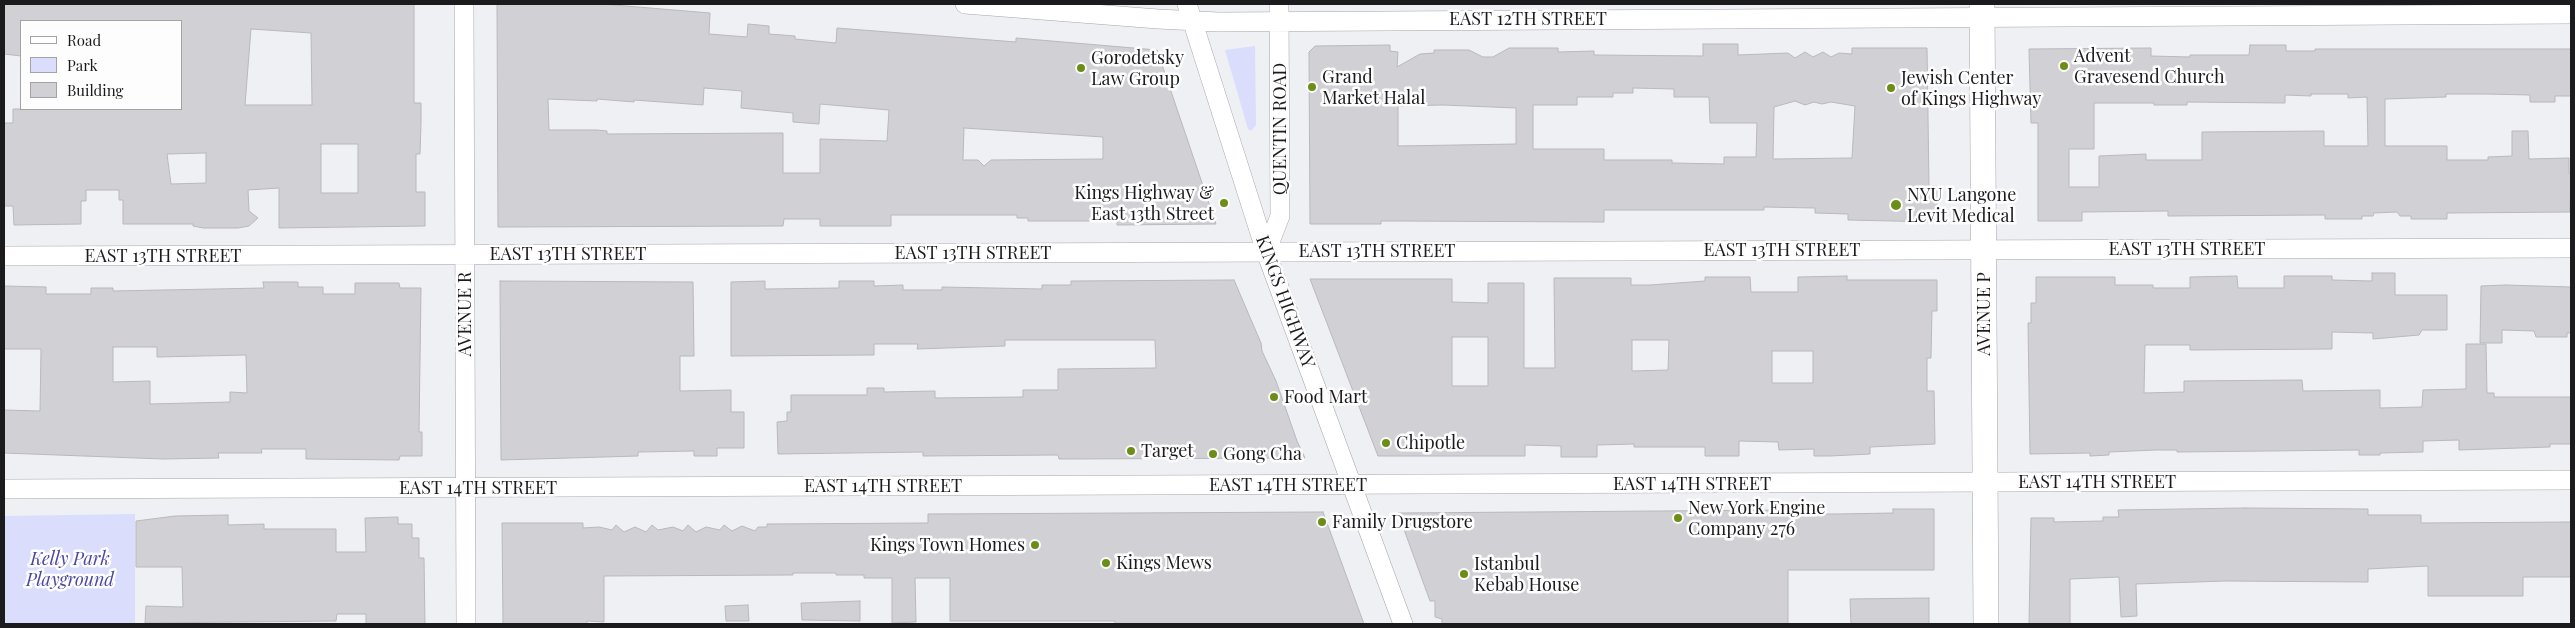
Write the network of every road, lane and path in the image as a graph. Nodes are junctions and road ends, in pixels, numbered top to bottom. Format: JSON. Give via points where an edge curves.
{"nodes":[{"id":1,"x":464,"y":4,"type":"edge"},
{"id":2,"x":965,"y":4,"type":"edge"},
{"id":3,"x":1982,"y":10,"type":"edge"},
{"id":4,"x":1189,"y":12,"type":"edge"},
{"id":5,"x":1279,"y":12,"type":"edge"},
{"id":6,"x":2571,"y":14,"type":"edge"},
{"id":7,"x":2571,"y":248,"type":"edge"},
{"id":8,"x":1984,"y":250,"type":"junction"},
{"id":9,"x":1266,"y":252,"type":"junction"},
{"id":10,"x":464,"y":254,"type":"junction"},
{"id":11,"x":4,"y":256,"type":"edge"},
{"id":12,"x":2571,"y":480,"type":"edge"},
{"id":13,"x":1985,"y":483,"type":"junction"},
{"id":14,"x":1352,"y":484,"type":"junction"},
{"id":15,"x":465,"y":488,"type":"junction"},
{"id":16,"x":4,"y":489,"type":"edge"},
{"id":17,"x":466,"y":624,"type":"edge"},
{"id":18,"x":1403,"y":624,"type":"edge"},
{"id":19,"x":1986,"y":624,"type":"edge"}],
"edges":[{"from":1,"to":10,"type":"street","name":"AVENUE R"},
{"from":2,"to":4,"type":"street","name":"EAST 12TH STREET"},
{"from":3,"to":5,"type":"street","name":"EAST 12TH STREET"},
{"from":3,"to":6,"type":"street","name":"EAST 12TH STREET"},
{"from":3,"to":8,"type":"main road","name":"AVENUE P"},
{"from":4,"to":5,"type":"street","name":"EAST 12TH STREET"},
{"from":4,"to":9,"type":"street","name":"KINGS HIGHWAY"},
{"from":5,"to":9,"type":"street","name":"QUENTIN ROAD","via":[[1280,216]]},
{"from":7,"to":8,"type":"street","name":"EAST 13TH STREET"},
{"from":8,"to":9,"type":"street","name":"EAST 13TH STREET"},
{"from":8,"to":13,"type":"main road","name":"AVENUE P"},
{"from":9,"to":10,"type":"street","name":"EAST 13TH STREET"},
{"from":9,"to":14,"type":"street","name":"KINGS HIGHWAY"},
{"from":10,"to":11,"type":"street","name":"EAST 13TH STREET"},
{"from":10,"to":15,"type":"street","name":"AVENUE R"},
{"from":12,"to":13,"type":"street","name":"EAST 14TH STREET"},
{"from":13,"to":14,"type":"street","name":"EAST 14TH STREET"},
{"from":13,"to":19,"type":"main road","name":"AVENUE P"},
{"from":14,"to":15,"type":"street","name":"EAST 14TH STREET"},
{"from":14,"to":18,"type":"street","name":"KINGS HIGHWAY"},
{"from":15,"to":16,"type":"street","name":"EAST 14TH STREET"},
{"from":15,"to":17,"type":"street","name":"AVENUE R"}]}
